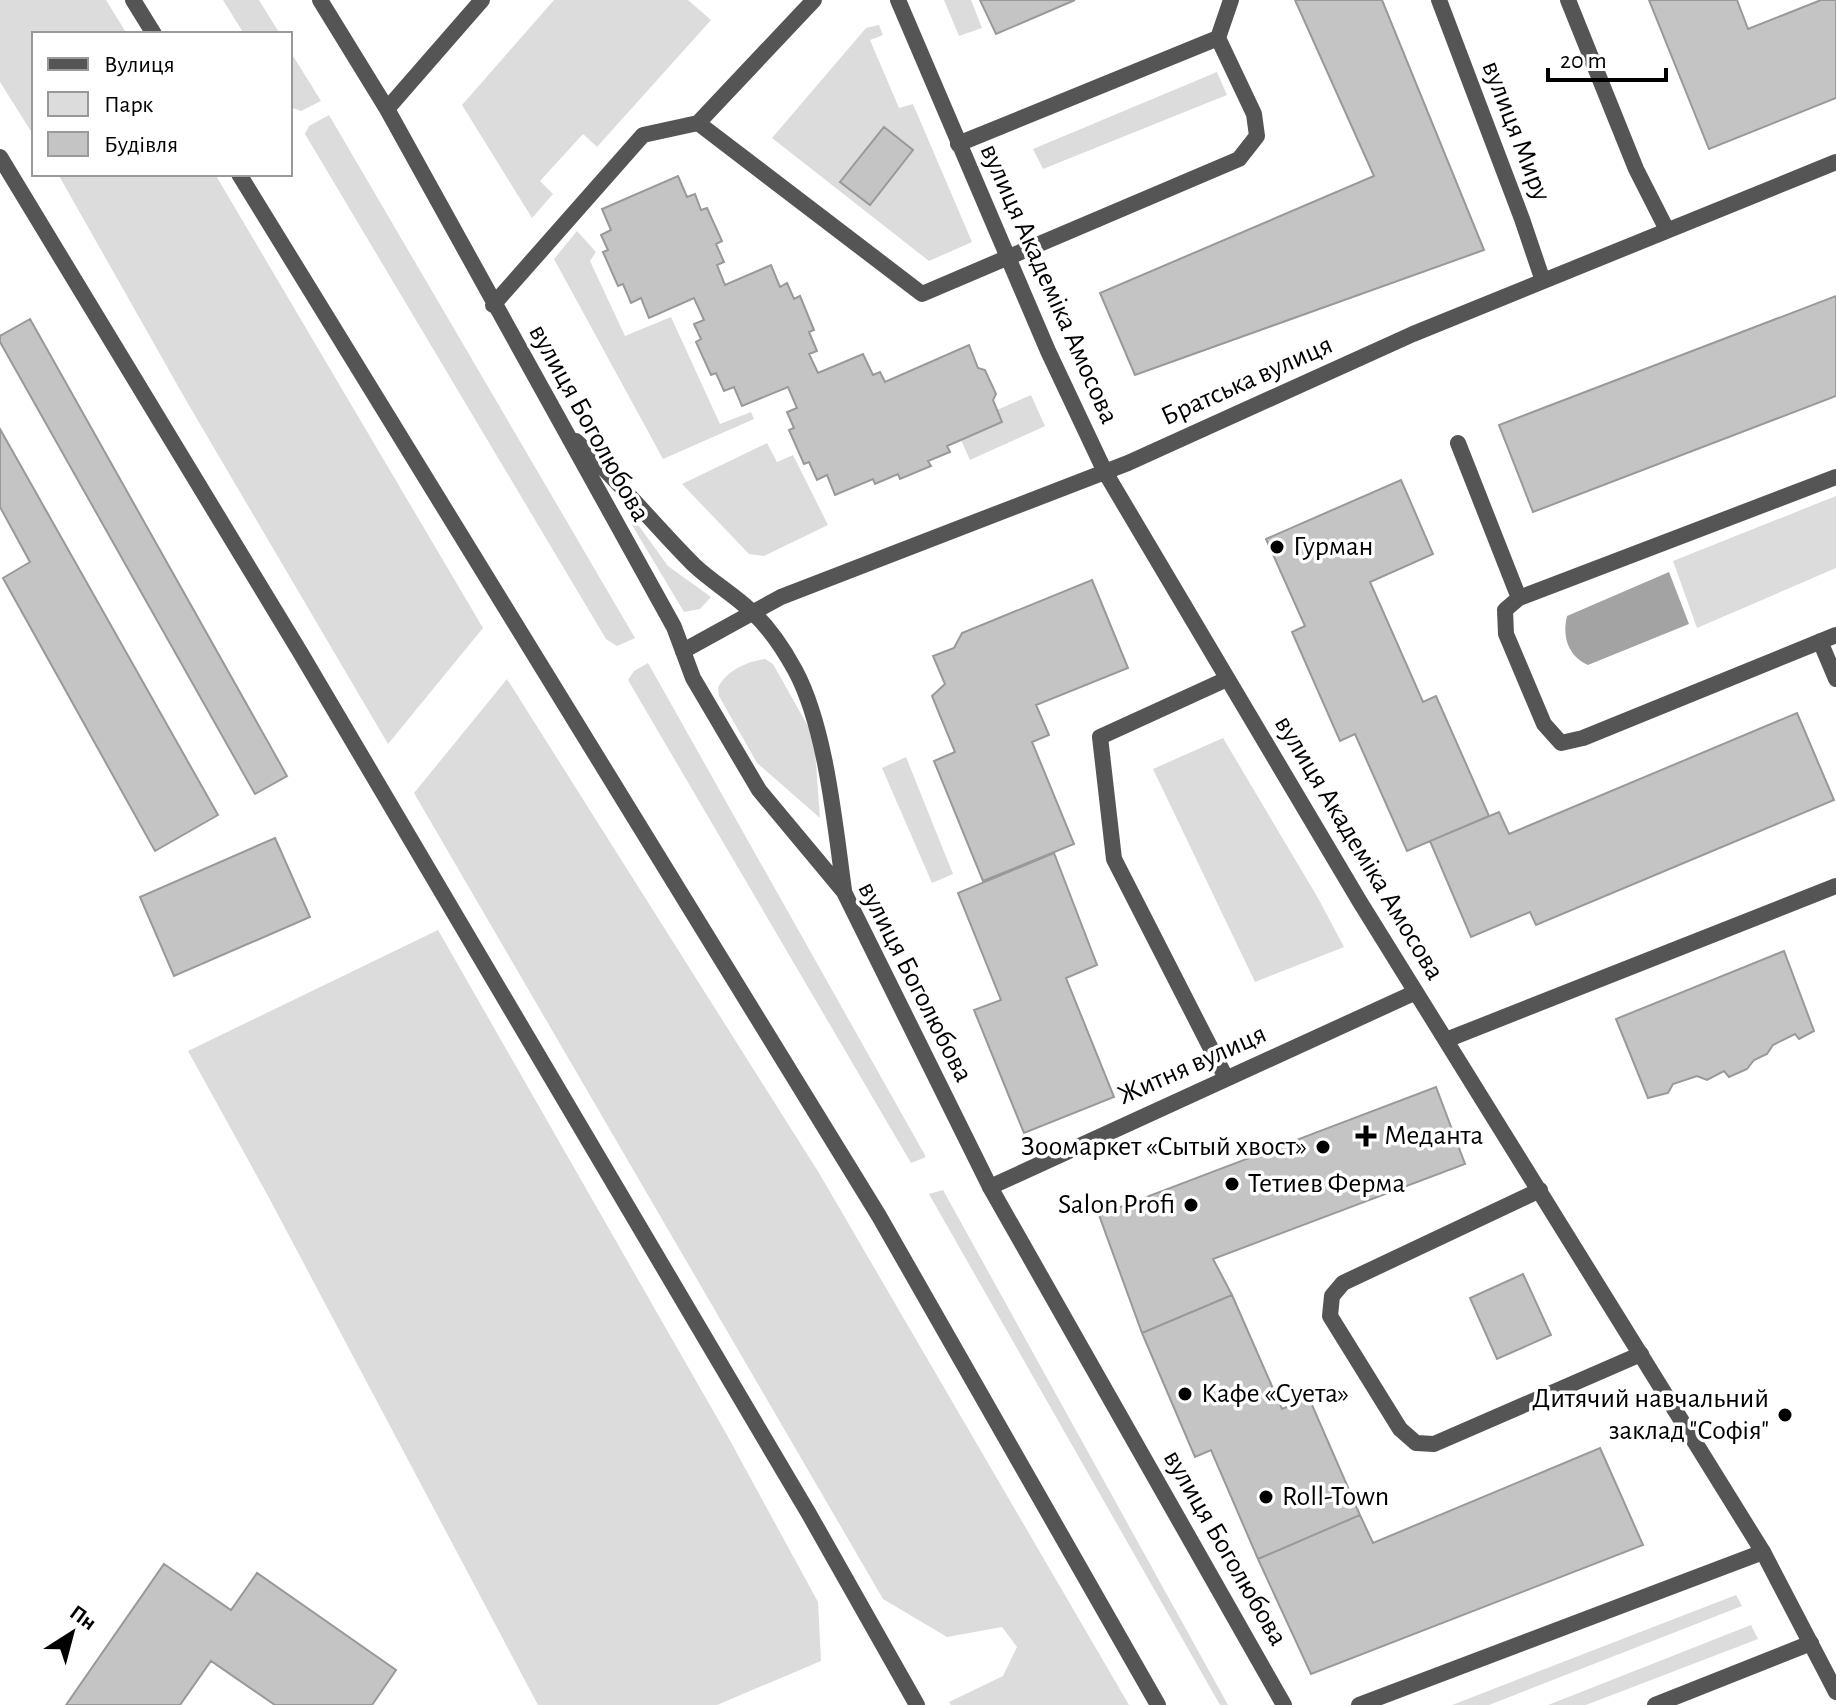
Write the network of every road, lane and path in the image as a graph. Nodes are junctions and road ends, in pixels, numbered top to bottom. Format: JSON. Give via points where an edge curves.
{"nodes":[{"id":1,"x":133,"y":0,"type":"edge"},
{"id":2,"x":320,"y":0,"type":"edge"},
{"id":3,"x":482,"y":0,"type":"edge"},
{"id":4,"x":814,"y":0,"type":"edge"},
{"id":5,"x":898,"y":0,"type":"edge"},
{"id":6,"x":1231,"y":0,"type":"edge"},
{"id":7,"x":1439,"y":0,"type":"edge"},
{"id":8,"x":1568,"y":0,"type":"edge"},
{"id":9,"x":153,"y":32,"type":"edge"},
{"id":10,"x":1218,"y":38,"type":"junction"},
{"id":11,"x":387,"y":109,"type":"junction"},
{"id":12,"x":698,"y":123,"type":"junction"},
{"id":13,"x":958,"y":144,"type":"junction"},
{"id":14,"x":0,"y":157,"type":"edge"},
{"id":15,"x":1836,"y":162,"type":"edge"},
{"id":16,"x":240,"y":176,"type":"edge"},
{"id":17,"x":1667,"y":230,"type":"junction"},
{"id":18,"x":1009,"y":255,"type":"junction"},
{"id":19,"x":1543,"y":281,"type":"junction"},
{"id":20,"x":493,"y":305,"type":"junction"},
{"id":21,"x":563,"y":429,"type":"junction"},
{"id":22,"x":1458,"y":443,"type":"dead end"},
{"id":23,"x":1105,"y":472,"type":"junction"},
{"id":24,"x":1836,"y":477,"type":"edge"},
{"id":25,"x":1519,"y":598,"type":"junction"},
{"id":26,"x":753,"y":612,"type":"junction"},
{"id":27,"x":1828,"y":638,"type":"edge"},
{"id":28,"x":683,"y":651,"type":"junction"},
{"id":29,"x":1227,"y":679,"type":"junction"},
{"id":30,"x":1836,"y":679,"type":"edge"},
{"id":31,"x":1836,"y":886,"type":"edge"},
{"id":32,"x":844,"y":892,"type":"junction"},
{"id":33,"x":1416,"y":992,"type":"junction"},
{"id":34,"x":1446,"y":1040,"type":"junction"},
{"id":35,"x":1226,"y":1078,"type":"junction"},
{"id":36,"x":990,"y":1187,"type":"junction"},
{"id":37,"x":1540,"y":1190,"type":"junction"},
{"id":38,"x":1641,"y":1354,"type":"junction"},
{"id":39,"x":1763,"y":1552,"type":"junction"},
{"id":40,"x":1811,"y":1643,"type":"junction"},
{"id":41,"x":1836,"y":1692,"type":"edge"},
{"id":42,"x":917,"y":1705,"type":"edge"},
{"id":43,"x":1158,"y":1705,"type":"edge"},
{"id":44,"x":1284,"y":1705,"type":"edge"},
{"id":45,"x":1359,"y":1705,"type":"edge"},
{"id":46,"x":1655,"y":1705,"type":"edge"}],
"edges":[{"from":1,"to":9,"type":"street"},
{"from":2,"to":11,"type":"street","name":"вулиця Боголюбова"},
{"from":3,"to":11,"type":"street"},
{"from":4,"to":12,"type":"street"},
{"from":5,"to":13,"type":"street","name":"вулиця Академіка Амосова"},
{"from":6,"to":10,"type":"street"},
{"from":7,"to":19,"type":"street","name":"вулиця Миру"},
{"from":8,"to":17,"type":"street","via":[[1636,169]]},
{"from":10,"to":13,"type":"street"},
{"from":10,"to":18,"type":"street","via":[[1254,114],[1257,136],[1239,159]]},
{"from":11,"to":20,"type":"street","name":"вулиця Боголюбова"},
{"from":12,"to":18,"type":"street","via":[[922,294]]},
{"from":12,"to":20,"type":"street","via":[[643,135]]},
{"from":13,"to":18,"type":"street","name":"вулиця Академіка Амосова"},
{"from":14,"to":42,"type":"street","via":[[300,652]]},
{"from":15,"to":17,"type":"street","name":"Братська вулиця"},
{"from":16,"to":43,"type":"street","via":[[879,1216]]},
{"from":17,"to":19,"type":"street","name":"Братська вулиця"},
{"from":18,"to":23,"type":"street","name":"вулиця Академіка Амосова"},
{"from":19,"to":23,"type":"street","name":"Братська вулиця"},
{"from":20,"to":21,"type":"street","name":"вулиця Боголюбова"},
{"from":21,"to":26,"type":"street","via":[[703,573]]},
{"from":21,"to":28,"type":"street","name":"вулиця Боголюбова"},
{"from":22,"to":25,"type":"street"},
{"from":23,"to":26,"type":"street","name":"Братська вулиця"},
{"from":23,"to":29,"type":"street","name":"вулиця Академіка Амосова"},
{"from":24,"to":25,"type":"street"},
{"from":25,"to":27,"type":"street","via":[[1505,610],[1506,634],[1544,724],[1561,743]]},
{"from":26,"to":28,"type":"street","name":"Братська вулиця"},
{"from":26,"to":32,"type":"street","via":[[796,671],[814,719]]},
{"from":27,"to":30,"type":"street"},
{"from":28,"to":32,"type":"street","name":"вулиця Боголюбова","via":[[693,678],[759,790]]},
{"from":29,"to":33,"type":"street","name":"вулиця Академіка Амосова"},
{"from":29,"to":35,"type":"street","via":[[1100,737],[1114,859]]},
{"from":31,"to":34,"type":"street"},
{"from":32,"to":36,"type":"street","name":"вулиця Боголюбова"},
{"from":33,"to":34,"type":"street","name":"вулиця Академіка Амосова"},
{"from":33,"to":35,"type":"street","name":"Житня вулиця"},
{"from":34,"to":37,"type":"street","name":"вулиця Академіка Амосова"},
{"from":35,"to":36,"type":"street","name":"Житня вулиця"},
{"from":36,"to":44,"type":"street","name":"вулиця Боголюбова"},
{"from":37,"to":38,"type":"street","name":"вулиця Академіка Амосова"},
{"from":37,"to":38,"type":"street","via":[[1343,1283],[1332,1296],[1330,1316],[1400,1429],[1416,1443],[1434,1444]]},
{"from":38,"to":39,"type":"street","name":"вулиця Академіка Амосова"},
{"from":39,"to":40,"type":"street","name":"вулиця Академіка Амосова"},
{"from":39,"to":45,"type":"street"},
{"from":40,"to":41,"type":"street","name":"вулиця Академіка Амосова"},
{"from":40,"to":46,"type":"street"}]}
